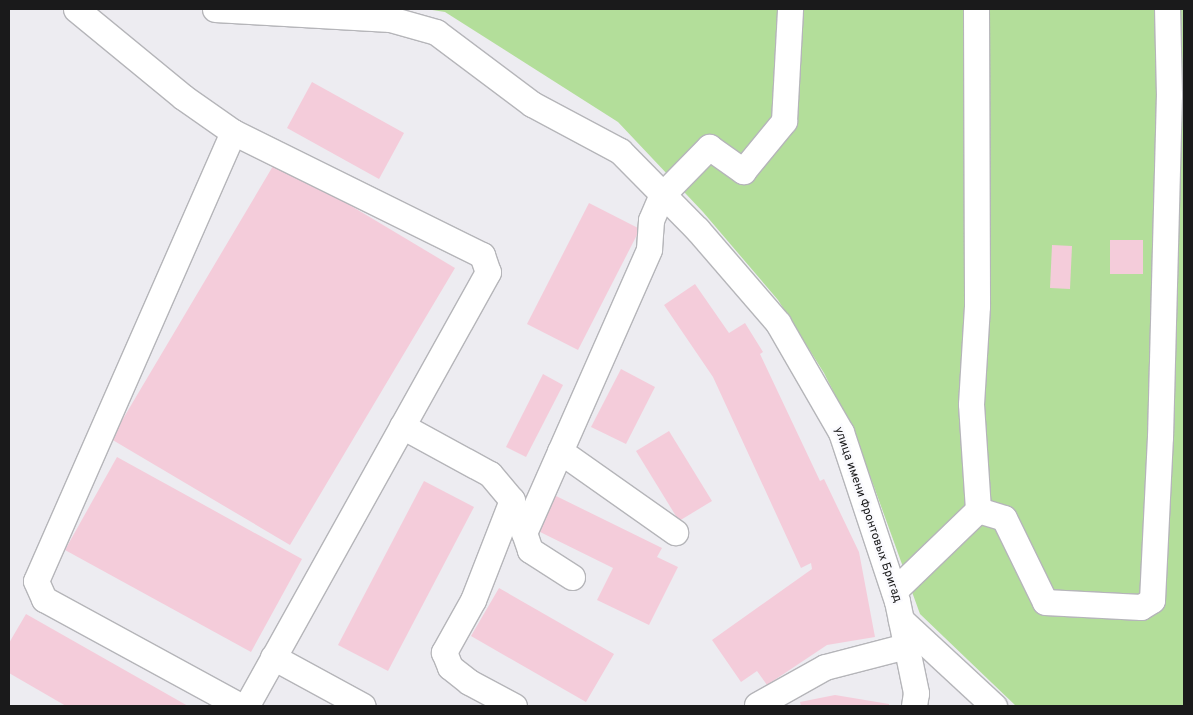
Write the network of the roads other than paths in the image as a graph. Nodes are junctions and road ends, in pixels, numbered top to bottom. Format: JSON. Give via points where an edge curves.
{"nodes":[{"id":1,"x":76,"y":9,"type":"edge"},
{"id":2,"x":215,"y":9,"type":"edge"},
{"id":3,"x":790,"y":9,"type":"edge"},
{"id":4,"x":976,"y":9,"type":"edge"},
{"id":5,"x":1167,"y":9,"type":"edge"},
{"id":6,"x":233,"y":132,"type":"junction"},
{"id":7,"x":661,"y":196,"type":"junction"},
{"id":8,"x":402,"y":426,"type":"junction"},
{"id":9,"x":560,"y":451,"type":"junction"},
{"id":10,"x":978,"y":510,"type":"junction"},
{"id":11,"x":675,"y":532,"type":"dead end"},
{"id":12,"x":572,"y":577,"type":"dead end"},
{"id":13,"x":894,"y":591,"type":"junction"},
{"id":14,"x":901,"y":620,"type":"junction"},
{"id":15,"x":906,"y":646,"type":"junction"},
{"id":16,"x":273,"y":657,"type":"junction"},
{"id":17,"x":757,"y":705,"type":"edge"},
{"id":18,"x":240,"y":706,"type":"edge"},
{"id":19,"x":246,"y":706,"type":"edge"},
{"id":20,"x":363,"y":706,"type":"edge"},
{"id":21,"x":514,"y":706,"type":"edge"},
{"id":22,"x":914,"y":706,"type":"edge"},
{"id":23,"x":994,"y":706,"type":"edge"}],
"edges":[{"from":1,"to":6,"type":"street","via":[[183,97]]},
{"from":2,"to":7,"type":"street","name":"улица имени Фронтовых Бригад","via":[[390,19],[436,32],[532,104],[620,151]]},
{"from":3,"to":7,"type":"street","via":[[784,121],[743,172],[710,147]]},
{"from":4,"to":10,"type":"street","via":[[977,306],[971,404]]},
{"from":5,"to":10,"type":"street","via":[[1169,95],[1160,437],[1152,600],[1141,607],[1045,602],[1004,518]]},
{"from":6,"to":8,"type":"street","via":[[482,255],[488,272]]},
{"from":6,"to":18,"type":"street","via":[[36,581],[44,599],[57,607]]},
{"from":7,"to":9,"type":"street","via":[[651,220],[649,249]]},
{"from":7,"to":13,"type":"street","name":"улица имени Фронтовых Бригад","via":[[697,229],[778,323],[841,432]]},
{"from":8,"to":16,"type":"street"},
{"from":8,"to":21,"type":"street","via":[[490,474],[512,500],[473,600],[444,652],[450,667],[469,682]]},
{"from":9,"to":11,"type":"street"},
{"from":9,"to":12,"type":"street","via":[[524,534],[530,550]]},
{"from":10,"to":13,"type":"street"},
{"from":13,"to":14,"type":"street","name":"улица имени Фронтовых Бригад"},
{"from":14,"to":15,"type":"street","name":"улица имени Фронтовых Бригад"},
{"from":14,"to":23,"type":"street"},
{"from":15,"to":17,"type":"street","via":[[825,667]]},
{"from":15,"to":22,"type":"street","name":"улица имени Фронтовых Бригад","via":[[916,693]]},
{"from":16,"to":19,"type":"street"},
{"from":16,"to":20,"type":"street"}]}
